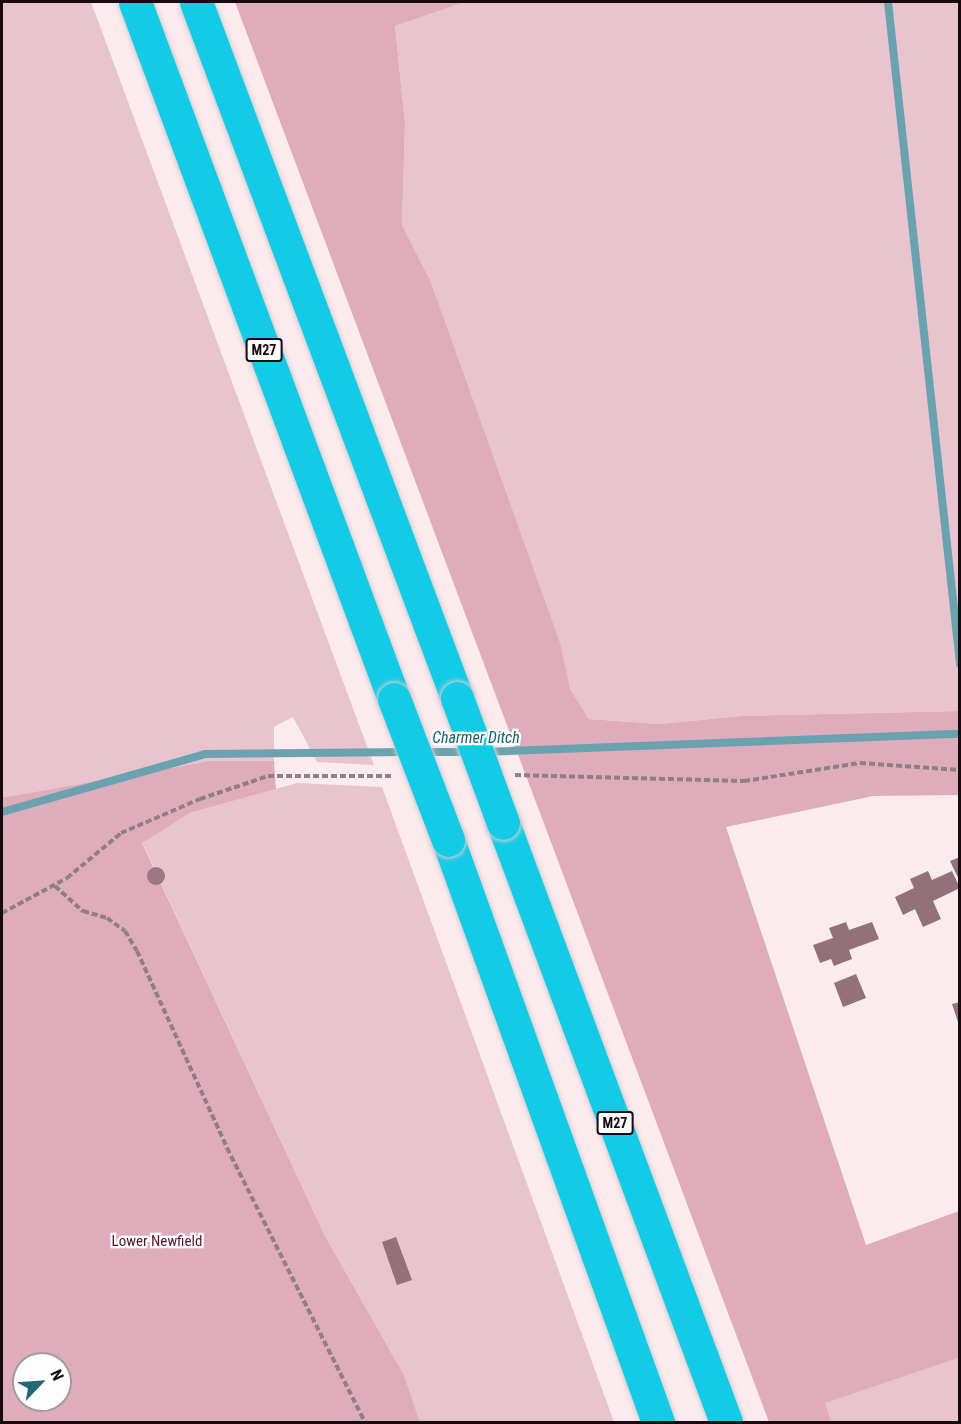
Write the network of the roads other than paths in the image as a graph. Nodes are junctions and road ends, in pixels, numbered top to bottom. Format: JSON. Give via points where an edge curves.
{"nodes":[{"id":1,"x":135,"y":2,"type":"edge"},
{"id":2,"x":196,"y":2,"type":"edge"},
{"id":3,"x":658,"y":1422,"type":"edge"},
{"id":4,"x":726,"y":1422,"type":"edge"}],
"edges":[{"from":1,"to":3,"type":"highway","number":"M27","bridge":true,"via":[[448,840]]},
{"from":2,"to":4,"type":"highway","number":"M27","bridge":true}]}
